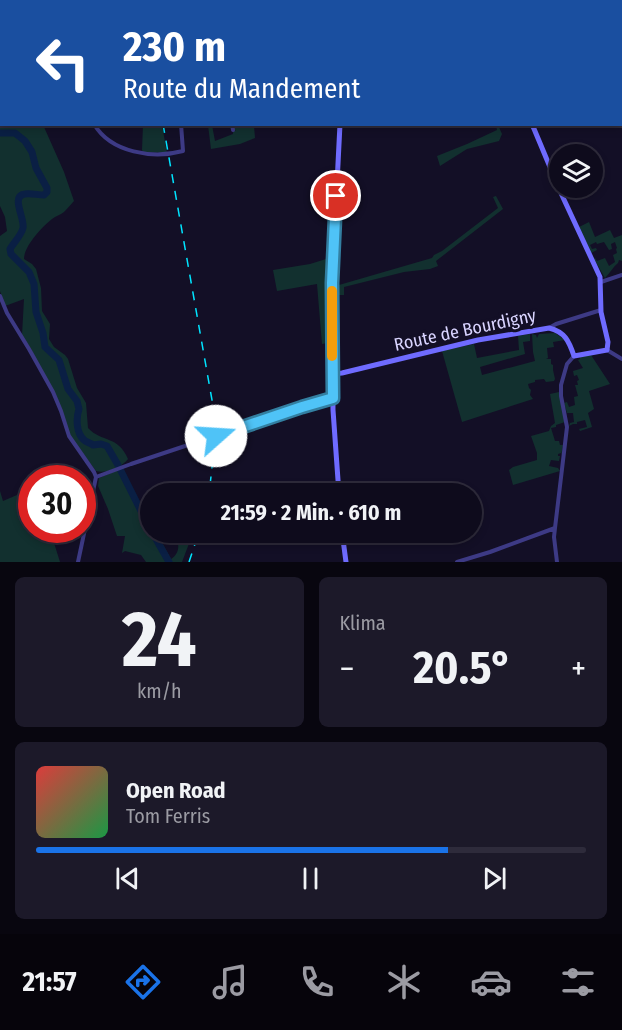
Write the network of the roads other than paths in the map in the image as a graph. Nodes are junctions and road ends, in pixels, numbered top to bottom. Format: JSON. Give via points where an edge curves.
{"nodes":[{"id":1,"x":95,"y":126,"type":"edge"},
{"id":2,"x":181,"y":126,"type":"edge"},
{"id":3,"x":340,"y":126,"type":"edge"},
{"id":4,"x":533,"y":126,"type":"edge"},
{"id":5,"x":622,"y":275,"type":"edge"},
{"id":6,"x":601,"y":282,"type":"junction"},
{"id":7,"x":0,"y":296,"type":"edge"},
{"id":8,"x":601,"y":309,"type":"junction"},
{"id":9,"x":549,"y":328,"type":"junction"},
{"id":10,"x":607,"y":350,"type":"junction"},
{"id":11,"x":574,"y":356,"type":"junction"},
{"id":12,"x":622,"y":359,"type":"edge"},
{"id":13,"x":332,"y":374,"type":"junction"},
{"id":14,"x":333,"y":398,"type":"junction"},
{"id":15,"x":89,"y":465,"type":"edge"},
{"id":16,"x":96,"y":477,"type":"edge"},
{"id":17,"x":338,"y":483,"type":"edge"},
{"id":18,"x":555,"y":528,"type":"junction"},
{"id":19,"x":82,"y":543,"type":"edge"},
{"id":20,"x":343,"y":543,"type":"edge"},
{"id":21,"x":345,"y":561,"type":"edge"},
{"id":22,"x":78,"y":562,"type":"edge"},
{"id":23,"x":457,"y":562,"type":"edge"},
{"id":24,"x":557,"y":562,"type":"edge"}],
"edges":[{"from":1,"to":2,"type":"street","via":[[114,144],[157,155],[183,151]]},
{"from":3,"to":13,"type":"street"},
{"from":4,"to":6,"type":"street"},
{"from":5,"to":6,"type":"street"},
{"from":6,"to":8,"type":"street"},
{"from":7,"to":15,"type":"street","via":[[50,386],[69,436]]},
{"from":8,"to":9,"type":"street"},
{"from":8,"to":10,"type":"street"},
{"from":9,"to":11,"type":"street","name":"Route de Bourdigny","via":[[565,336]]},
{"from":9,"to":13,"type":"street","name":"Route de Bourdigny"},
{"from":10,"to":11,"type":"street"},
{"from":10,"to":12,"type":"street"},
{"from":11,"to":18,"type":"street","via":[[567,364],[561,385],[567,427]]},
{"from":13,"to":14,"type":"street"},
{"from":14,"to":16,"type":"street"},
{"from":14,"to":17,"type":"street"},
{"from":18,"to":23,"type":"street"},
{"from":18,"to":24,"type":"street"},
{"from":19,"to":22,"type":"street"},
{"from":20,"to":21,"type":"street"}]}
